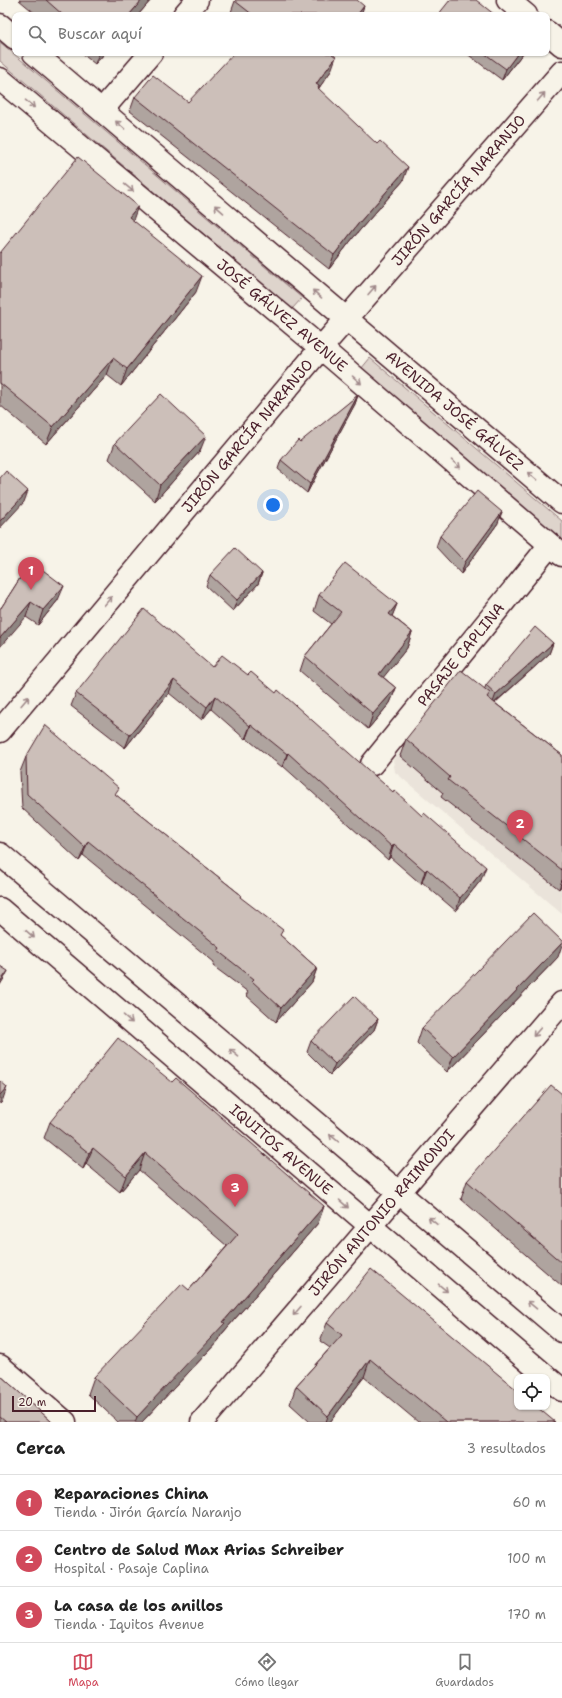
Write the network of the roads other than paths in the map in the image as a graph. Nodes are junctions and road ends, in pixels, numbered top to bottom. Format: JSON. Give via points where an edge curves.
{"nodes":[{"id":1,"x":197,"y":0,"type":"edge"},
{"id":2,"x":508,"y":0,"type":"edge"},
{"id":3,"x":187,"y":12,"type":"edge"},
{"id":4,"x":522,"y":12,"type":"edge"},
{"id":5,"x":0,"y":25,"type":"edge"},
{"id":6,"x":12,"y":35,"type":"edge"},
{"id":7,"x":550,"y":35,"type":"edge"},
{"id":8,"x":562,"y":45,"type":"edge"},
{"id":9,"x":38,"y":56,"type":"edge"},
{"id":10,"x":148,"y":56,"type":"edge"},
{"id":11,"x":562,"y":72,"type":"edge"},
{"id":12,"x":0,"y":79,"type":"edge"},
{"id":13,"x":102,"y":110,"type":"junction"},
{"id":14,"x":347,"y":319,"type":"junction"},
{"id":15,"x":321,"y":348,"type":"junction"},
{"id":16,"x":562,"y":502,"type":"edge"},
{"id":17,"x":556,"y":550,"type":"edge"},
{"id":18,"x":0,"y":731,"type":"edge"},
{"id":19,"x":372,"y":764,"type":"dead end"},
{"id":20,"x":0,"y":854,"type":"edge"},
{"id":21,"x":0,"y":909,"type":"edge"},
{"id":22,"x":562,"y":1003,"type":"edge"},
{"id":23,"x":398,"y":1193,"type":"junction"},
{"id":24,"x":370,"y":1226,"type":"junction"},
{"id":25,"x":562,"y":1330,"type":"edge"},
{"id":26,"x":0,"y":1366,"type":"edge"},
{"id":27,"x":562,"y":1390,"type":"edge"},
{"id":28,"x":65,"y":1422,"type":"edge"},
{"id":29,"x":202,"y":1422,"type":"edge"}],
"edges":[{"from":1,"to":3,"type":"street"},
{"from":2,"to":4,"type":"street"},
{"from":5,"to":6,"type":"street"},
{"from":7,"to":8,"type":"street"},
{"from":9,"to":13,"type":"street"},
{"from":10,"to":13,"type":"street"},
{"from":14,"to":11,"type":"street","name":"JIRÓN GARCÍA NARANJO","one_way":true},
{"from":12,"to":15,"type":"street","name":"JOSÉ GÁLVEZ AVENUE","one_way":true},
{"from":14,"to":13,"type":"street","one_way":true},
{"from":14,"to":15,"type":"street","name":"JIRÓN GARCÍA NARANJO"},
{"from":16,"to":14,"type":"street","name":"AVENIDA JOSÉ GÁLVEZ","one_way":true},
{"from":15,"to":17,"type":"street","name":"JOSÉ GÁLVEZ AVENUE","one_way":true},
{"from":18,"to":15,"type":"street","name":"JIRÓN GARCÍA NARANJO","one_way":true},
{"from":17,"to":19,"type":"street","name":"PASAJE CAPLINA"},
{"from":23,"to":20,"type":"street","one_way":true},
{"from":21,"to":24,"type":"street","name":"IQUITOS AVENUE","one_way":true},
{"from":22,"to":23,"type":"street","name":"JIRÓN ANTONIO RAIMONDI","one_way":true},
{"from":23,"to":24,"type":"street","name":"JIRÓN ANTONIO RAIMONDI"},
{"from":25,"to":23,"type":"street","one_way":true},
{"from":24,"to":27,"type":"street","name":"IQUITOS AVENUE","one_way":true},
{"from":24,"to":29,"type":"street","name":"JIRÓN ANTONIO RAIMONDI","one_way":true},
{"from":26,"to":28,"type":"street"}]}
